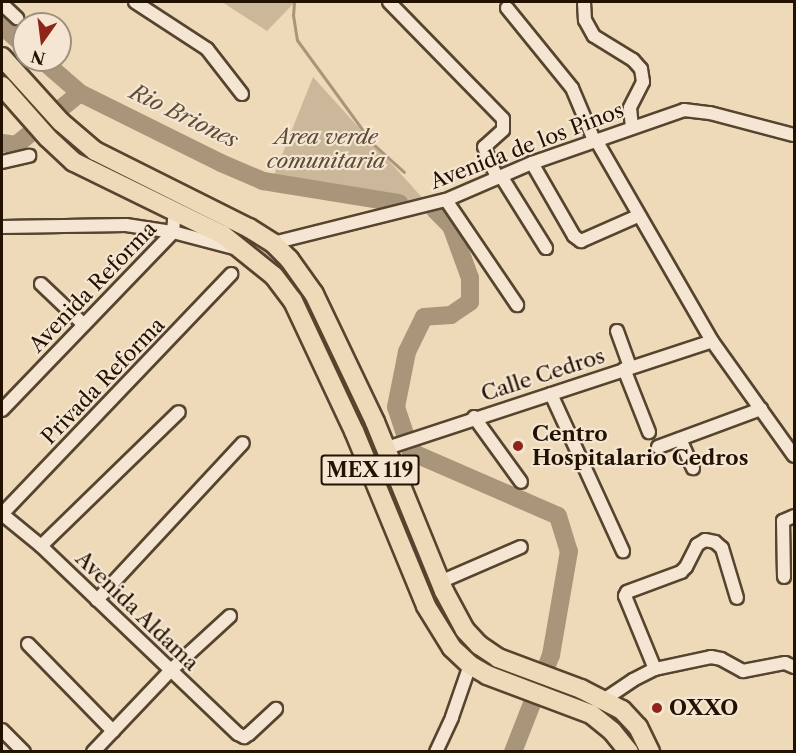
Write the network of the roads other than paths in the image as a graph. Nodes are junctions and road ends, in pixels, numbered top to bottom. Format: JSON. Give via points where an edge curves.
{"nodes":[{"id":1,"x":135,"y":2,"type":"edge"},
{"id":2,"x":389,"y":2,"type":"edge"},
{"id":3,"x":584,"y":2,"type":"edge"},
{"id":4,"x":507,"y":8,"type":"dead end"},
{"id":5,"x":2,"y":57,"type":"edge"},
{"id":6,"x":2,"y":86,"type":"edge"},
{"id":7,"x":242,"y":94,"type":"dead end"},
{"id":8,"x":632,"y":126,"type":"junction"},
{"id":9,"x":795,"y":135,"type":"edge"},
{"id":10,"x":595,"y":140,"type":"junction"},
{"id":11,"x":29,"y":156,"type":"dead end"},
{"id":12,"x":2,"y":162,"type":"edge"},
{"id":13,"x":532,"y":162,"type":"junction"},
{"id":14,"x":499,"y":177,"type":"junction"},
{"id":15,"x":446,"y":200,"type":"junction"},
{"id":16,"x":175,"y":211,"type":"junction"},
{"id":17,"x":638,"y":216,"type":"junction"},
{"id":18,"x":2,"y":227,"type":"edge"},
{"id":19,"x":173,"y":232,"type":"junction"},
{"id":20,"x":273,"y":243,"type":"junction"},
{"id":21,"x":244,"y":249,"type":"junction"},
{"id":22,"x":546,"y":249,"type":"dead end"},
{"id":23,"x":231,"y":274,"type":"dead end"},
{"id":24,"x":42,"y":284,"type":"dead end"},
{"id":25,"x":517,"y":305,"type":"dead end"},
{"id":26,"x":84,"y":324,"type":"junction"},
{"id":27,"x":617,"y":331,"type":"dead end"},
{"id":28,"x":712,"y":341,"type":"junction"},
{"id":29,"x":627,"y":368,"type":"junction"},
{"id":30,"x":551,"y":394,"type":"junction"},
{"id":31,"x":761,"y":409,"type":"junction"},
{"id":32,"x":2,"y":411,"type":"edge"},
{"id":33,"x":179,"y":412,"type":"dead end"},
{"id":34,"x":474,"y":417,"type":"junction"},
{"id":35,"x":375,"y":422,"type":"junction"},
{"id":36,"x":354,"y":432,"type":"junction"},
{"id":37,"x":649,"y":432,"type":"dead end"},
{"id":38,"x":680,"y":439,"type":"junction"},
{"id":39,"x":789,"y":439,"type":"edge"},
{"id":40,"x":243,"y":443,"type":"dead end"},
{"id":41,"x":394,"y":445,"type":"junction"},
{"id":42,"x":658,"y":447,"type":"dead end"},
{"id":43,"x":795,"y":456,"type":"edge"},
{"id":44,"x":693,"y":468,"type":"dead end"},
{"id":45,"x":521,"y":482,"type":"dead end"},
{"id":46,"x":2,"y":514,"type":"edge"},
{"id":47,"x":795,"y":516,"type":"edge"},
{"id":48,"x":41,"y":546,"type":"junction"},
{"id":49,"x":521,"y":547,"type":"dead end"},
{"id":50,"x":623,"y":551,"type":"dead end"},
{"id":51,"x":784,"y":577,"type":"dead end"},
{"id":52,"x":440,"y":582,"type":"junction"},
{"id":53,"x":737,"y":598,"type":"dead end"},
{"id":54,"x":97,"y":600,"type":"junction"},
{"id":55,"x":230,"y":616,"type":"dead end"},
{"id":56,"x":28,"y":644,"type":"dead end"},
{"id":57,"x":470,"y":665,"type":"junction"},
{"id":58,"x":795,"y":667,"type":"edge"},
{"id":59,"x":656,"y":669,"type":"junction"},
{"id":60,"x":171,"y":670,"type":"junction"},
{"id":61,"x":605,"y":699,"type":"junction"},
{"id":62,"x":276,"y":709,"type":"dead end"},
{"id":63,"x":2,"y":730,"type":"edge"},
{"id":64,"x":112,"y":731,"type":"junction"},
{"id":65,"x":24,"y":752,"type":"edge"},
{"id":66,"x":93,"y":752,"type":"edge"},
{"id":67,"x":436,"y":752,"type":"edge"},
{"id":68,"x":629,"y":752,"type":"edge"},
{"id":69,"x":650,"y":752,"type":"edge"}],
"edges":[{"from":1,"to":7,"type":"street","via":[[207,49]]},
{"from":2,"to":14,"type":"street","via":[[503,119],[503,130],[484,147]]},
{"from":3,"to":8,"type":"street","via":[[585,20],[594,36],[641,69],[643,82],[630,108]]},
{"from":4,"to":10,"type":"street","via":[[572,88]]},
{"from":5,"to":20,"type":"main road","number":"MEX 119","via":[[74,135],[111,161]]},
{"from":6,"to":16,"type":"main road","number":"MEX 119","via":[[59,149],[92,171]]},
{"from":8,"to":9,"type":"street","name":"Avenida de los Pinos","via":[[684,110]]},
{"from":8,"to":10,"type":"street","name":"Avenida de los Pinos"},
{"from":10,"to":13,"type":"street","name":"Avenida de los Pinos"},
{"from":10,"to":17,"type":"street"},
{"from":11,"to":12,"type":"street"},
{"from":13,"to":14,"type":"street","name":"Avenida de los Pinos"},
{"from":13,"to":17,"type":"street","via":[[574,236],[581,241]]},
{"from":14,"to":15,"type":"street","name":"Avenida de los Pinos"},
{"from":14,"to":22,"type":"street"},
{"from":15,"to":20,"type":"street","name":"Avenida de los Pinos"},
{"from":15,"to":25,"type":"street"},
{"from":16,"to":19,"type":"street","name":"Avenida Reforma"},
{"from":16,"to":21,"type":"main road","number":"MEX 119"},
{"from":17,"to":28,"type":"street"},
{"from":18,"to":19,"type":"street","via":[[126,225]]},
{"from":19,"to":21,"type":"street"},
{"from":19,"to":26,"type":"street","name":"Avenida Reforma"},
{"from":20,"to":35,"type":"main road","number":"MEX 119","via":[[314,294]]},
{"from":21,"to":36,"type":"main road","number":"MEX 119","via":[[274,276],[293,301]]},
{"from":23,"to":46,"type":"street","name":"Privada Reforma"},
{"from":24,"to":26,"type":"street"},
{"from":26,"to":32,"type":"street","name":"Avenida Reforma"},
{"from":27,"to":29,"type":"street"},
{"from":28,"to":29,"type":"street","name":"Calle Cedros"},
{"from":28,"to":31,"type":"street"},
{"from":29,"to":30,"type":"street","name":"Calle Cedros"},
{"from":29,"to":37,"type":"street"},
{"from":30,"to":34,"type":"street","name":"Calle Cedros"},
{"from":30,"to":50,"type":"street"},
{"from":31,"to":38,"type":"street"},
{"from":31,"to":39,"type":"street"},
{"from":33,"to":48,"type":"street"},
{"from":34,"to":41,"type":"street","name":"Calle Cedros"},
{"from":34,"to":45,"type":"street"},
{"from":35,"to":36,"type":"main road"},
{"from":35,"to":41,"type":"main road","number":"MEX 119"},
{"from":36,"to":57,"type":"main road","number":"MEX 119","via":[[426,606],[452,648]]},
{"from":38,"to":42,"type":"street"},
{"from":38,"to":44,"type":"street"},
{"from":39,"to":43,"type":"street"},
{"from":40,"to":54,"type":"street"},
{"from":41,"to":52,"type":"main road","number":"MEX 119"},
{"from":46,"to":48,"type":"street","name":"Avenida Aldama"},
{"from":47,"to":51,"type":"street","via":[[783,521]]},
{"from":48,"to":54,"type":"street","name":"Avenida Aldama"},
{"from":49,"to":52,"type":"street"},
{"from":52,"to":61,"type":"main road","number":"MEX 119","via":[[465,630],[479,645],[509,663]]},
{"from":53,"to":59,"type":"street","via":[[722,549],[705,540],[697,545],[681,572],[627,592],[625,596]]},
{"from":54,"to":60,"type":"street","name":"Avenida Aldama"},
{"from":55,"to":60,"type":"street"},
{"from":56,"to":64,"type":"street"},
{"from":57,"to":67,"type":"street"},
{"from":57,"to":68,"type":"main road","number":"MEX 119","via":[[501,681],[591,714]]},
{"from":58,"to":59,"type":"street","via":[[785,663],[743,670],[711,657]]},
{"from":59,"to":61,"type":"street"},
{"from":60,"to":62,"type":"street","name":"Avenida Aldama","via":[[244,737]]},
{"from":60,"to":64,"type":"street"},
{"from":61,"to":69,"type":"main road","number":"MEX 119","via":[[638,727]]},
{"from":63,"to":65,"type":"street"},
{"from":64,"to":66,"type":"street"}]}
